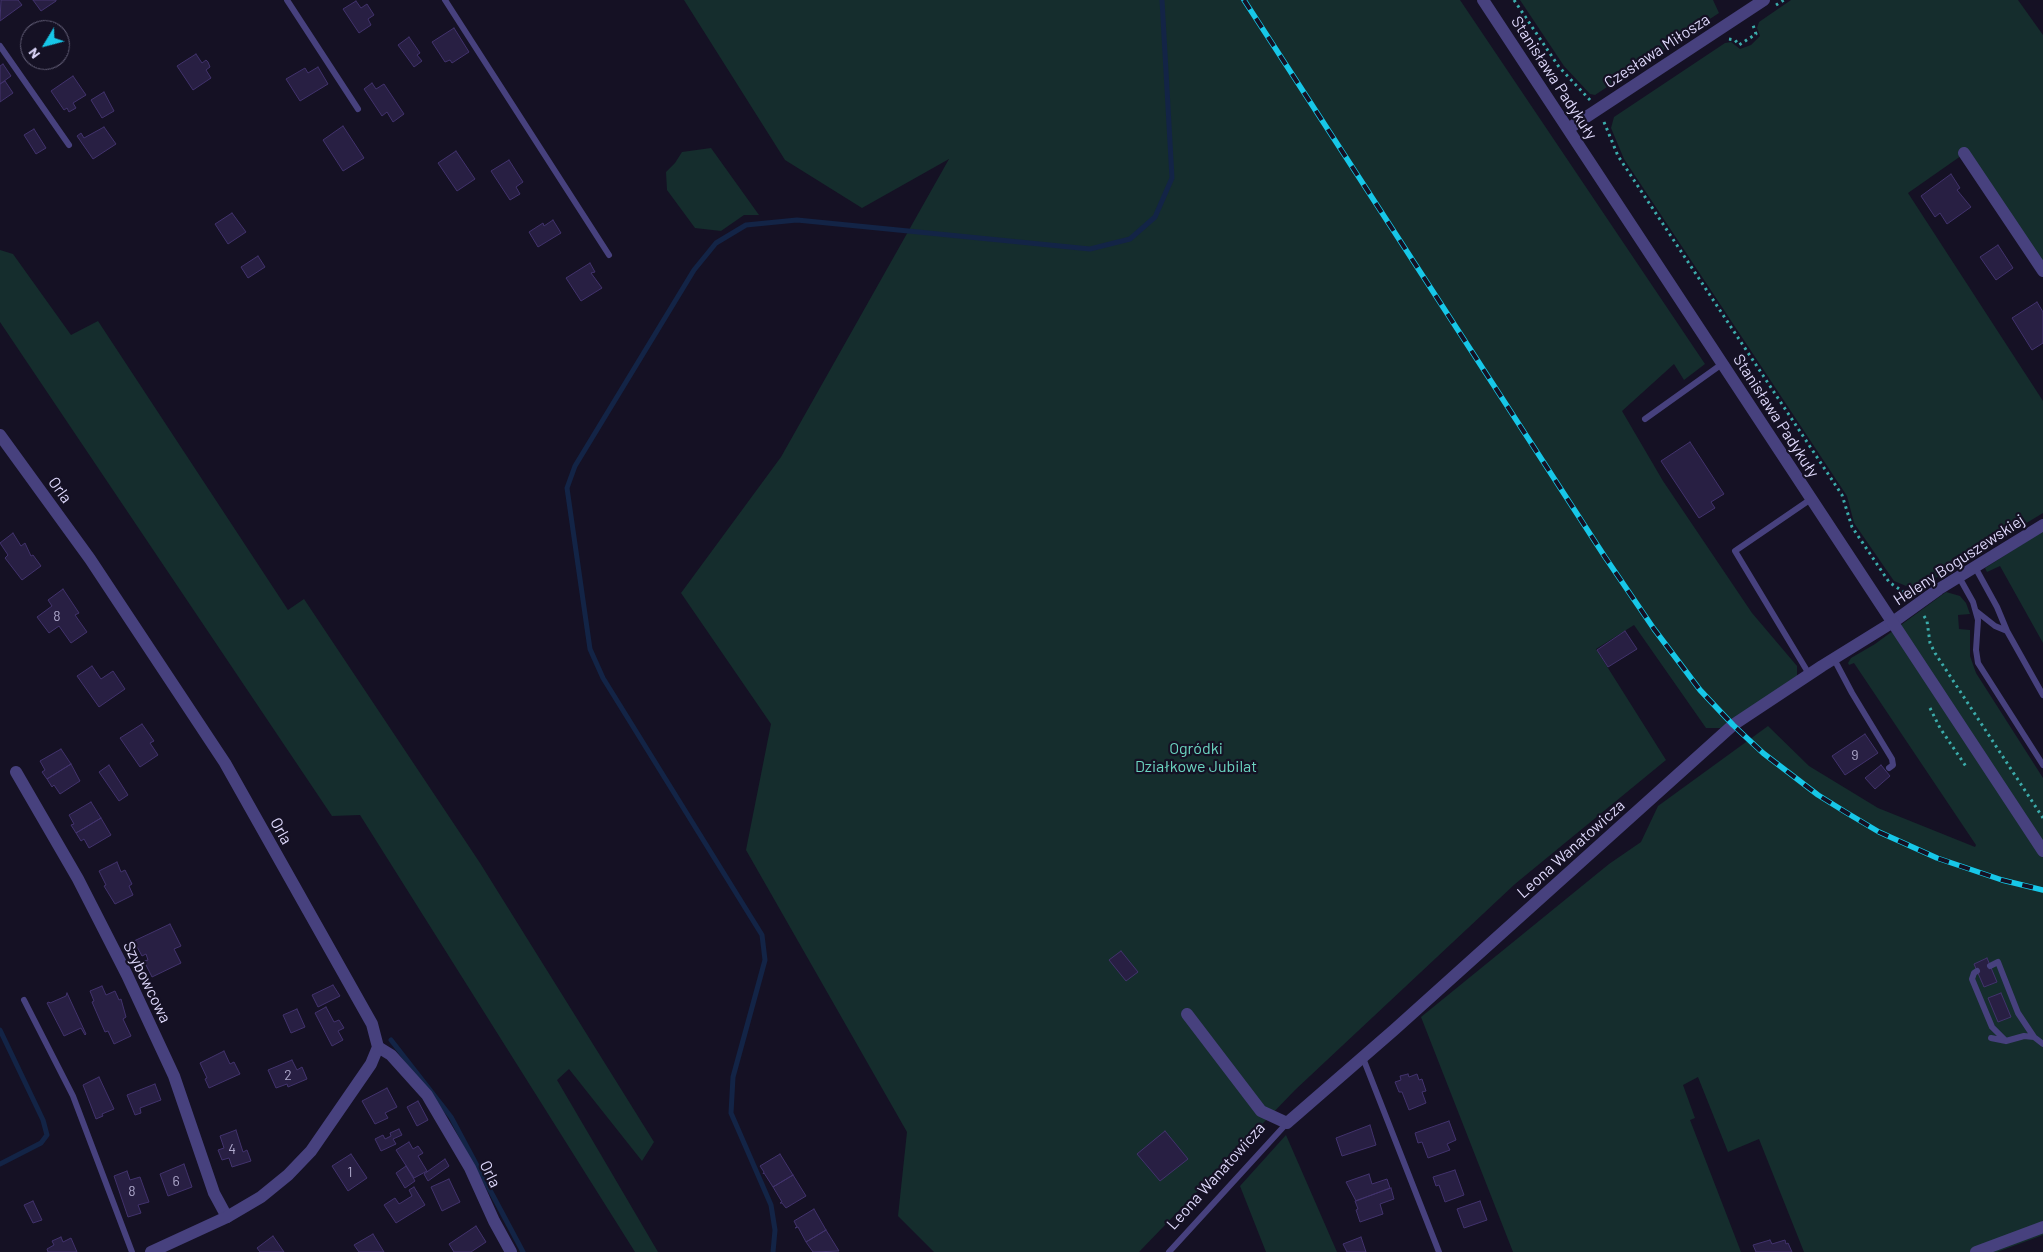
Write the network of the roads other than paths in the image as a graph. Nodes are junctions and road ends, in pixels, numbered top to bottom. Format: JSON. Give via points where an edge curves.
{"nodes":[{"id":1,"x":287,"y":0,"type":"edge"},
{"id":2,"x":446,"y":0,"type":"edge"},
{"id":3,"x":1482,"y":0,"type":"edge"},
{"id":4,"x":1764,"y":0,"type":"edge"},
{"id":5,"x":0,"y":46,"type":"edge"},
{"id":6,"x":358,"y":109,"type":"dead end"},
{"id":7,"x":1568,"y":129,"type":"junction"},
{"id":8,"x":69,"y":145,"type":"dead end"},
{"id":9,"x":1964,"y":153,"type":"dead end"},
{"id":10,"x":609,"y":256,"type":"dead end"},
{"id":11,"x":2043,"y":271,"type":"edge"},
{"id":12,"x":1722,"y":364,"type":"junction"},
{"id":13,"x":1645,"y":419,"type":"dead end"},
{"id":14,"x":0,"y":435,"type":"edge"},
{"id":15,"x":1811,"y":499,"type":"junction"},
{"id":16,"x":2043,"y":525,"type":"edge"},
{"id":17,"x":1975,"y":567,"type":"junction"},
{"id":18,"x":1959,"y":577,"type":"junction"},
{"id":19,"x":1976,"y":611,"type":"junction"},
{"id":20,"x":1893,"y":622,"type":"junction"},
{"id":21,"x":2007,"y":631,"type":"junction"},
{"id":22,"x":1834,"y":659,"type":"junction"},
{"id":23,"x":1809,"y":674,"type":"junction"},
{"id":24,"x":2043,"y":695,"type":"edge"},
{"id":25,"x":2043,"y":765,"type":"edge"},
{"id":26,"x":1889,"y":768,"type":"dead end"},
{"id":27,"x":16,"y":772,"type":"dead end"},
{"id":28,"x":2043,"y":851,"type":"edge"},
{"id":29,"x":1990,"y":966,"type":"dead end"},
{"id":30,"x":1977,"y":971,"type":"dead end"},
{"id":31,"x":24,"y":1000,"type":"dead end"},
{"id":32,"x":1187,"y":1014,"type":"dead end"},
{"id":33,"x":2034,"y":1037,"type":"junction"},
{"id":34,"x":1991,"y":1038,"type":"dead end"},
{"id":35,"x":2006,"y":1042,"type":"junction"},
{"id":36,"x":2043,"y":1044,"type":"edge"},
{"id":37,"x":378,"y":1047,"type":"junction"},
{"id":38,"x":1362,"y":1057,"type":"junction"},
{"id":39,"x":1287,"y":1123,"type":"junction"},
{"id":40,"x":227,"y":1217,"type":"junction"},
{"id":41,"x":2043,"y":1227,"type":"edge"},
{"id":42,"x":1984,"y":1251,"type":"edge"},
{"id":43,"x":132,"y":1252,"type":"edge"},
{"id":44,"x":151,"y":1252,"type":"edge"},
{"id":45,"x":511,"y":1252,"type":"edge"},
{"id":46,"x":1169,"y":1252,"type":"edge"},
{"id":47,"x":1439,"y":1252,"type":"edge"}],
"edges":[{"from":1,"to":6,"type":"lane"},
{"from":2,"to":10,"type":"lane"},
{"from":3,"to":7,"type":"street","name":"Stanisława Padykuły"},
{"from":4,"to":7,"type":"street","name":"Czesława Miłosza"},
{"from":5,"to":8,"type":"lane"},
{"from":7,"to":12,"type":"street","name":"Stanisława Padykuły"},
{"from":9,"to":11,"type":"street"},
{"from":12,"to":13,"type":"lane"},
{"from":12,"to":15,"type":"street","name":"Stanisława Padykuły"},
{"from":14,"to":37,"type":"street","name":"Orla","via":[[90,559],[225,763],[372,1024]]},
{"from":15,"to":20,"type":"street","name":"Stanisława Padykuły"},
{"from":15,"to":23,"type":"lane","via":[[1735,551]]},
{"from":16,"to":17,"type":"street","name":"Heleny Boguszewskiej"},
{"from":17,"to":18,"type":"street","name":"Heleny Boguszewskiej"},
{"from":17,"to":21,"type":"lane"},
{"from":18,"to":19,"type":"lane"},
{"from":18,"to":20,"type":"street","name":"Heleny Boguszewskiej"},
{"from":19,"to":21,"type":"lane"},
{"from":19,"to":25,"type":"lane","via":[[1978,663]]},
{"from":20,"to":22,"type":"street","name":"Leona Wanatowicza"},
{"from":20,"to":28,"type":"street","name":"Stanisława Padykuły"},
{"from":21,"to":24,"type":"lane"},
{"from":22,"to":23,"type":"street","name":"Leona Wanatowicza"},
{"from":22,"to":26,"type":"lane","via":[[1892,759]]},
{"from":23,"to":38,"type":"street","name":"Leona Wanatowicza","via":[[1720,736]]},
{"from":27,"to":40,"type":"street","name":"Szybowcowa","via":[[78,879],[127,975],[174,1076],[214,1193]]},
{"from":29,"to":33,"type":"lane","via":[[1998,962],[2018,1013]]},
{"from":30,"to":35,"type":"lane","via":[[1972,979],[1992,1027]]},
{"from":31,"to":43,"type":"lane","via":[[74,1096]]},
{"from":32,"to":39,"type":"street","name":"Leona Wanatowicza","via":[[1262,1111]]},
{"from":33,"to":35,"type":"lane","via":[[2024,1036]]},
{"from":33,"to":36,"type":"lane"},
{"from":34,"to":35,"type":"lane"},
{"from":37,"to":40,"type":"street","via":[[371,1064],[311,1151],[288,1176]]},
{"from":37,"to":45,"type":"street","name":"Orla","via":[[391,1055],[426,1095],[470,1168]]},
{"from":38,"to":39,"type":"street","name":"Leona Wanatowicza"},
{"from":38,"to":47,"type":"lane"},
{"from":39,"to":46,"type":"lane","name":"Leona Wanatowicza"},
{"from":40,"to":44,"type":"street"},
{"from":41,"to":42,"type":"street"}]}
